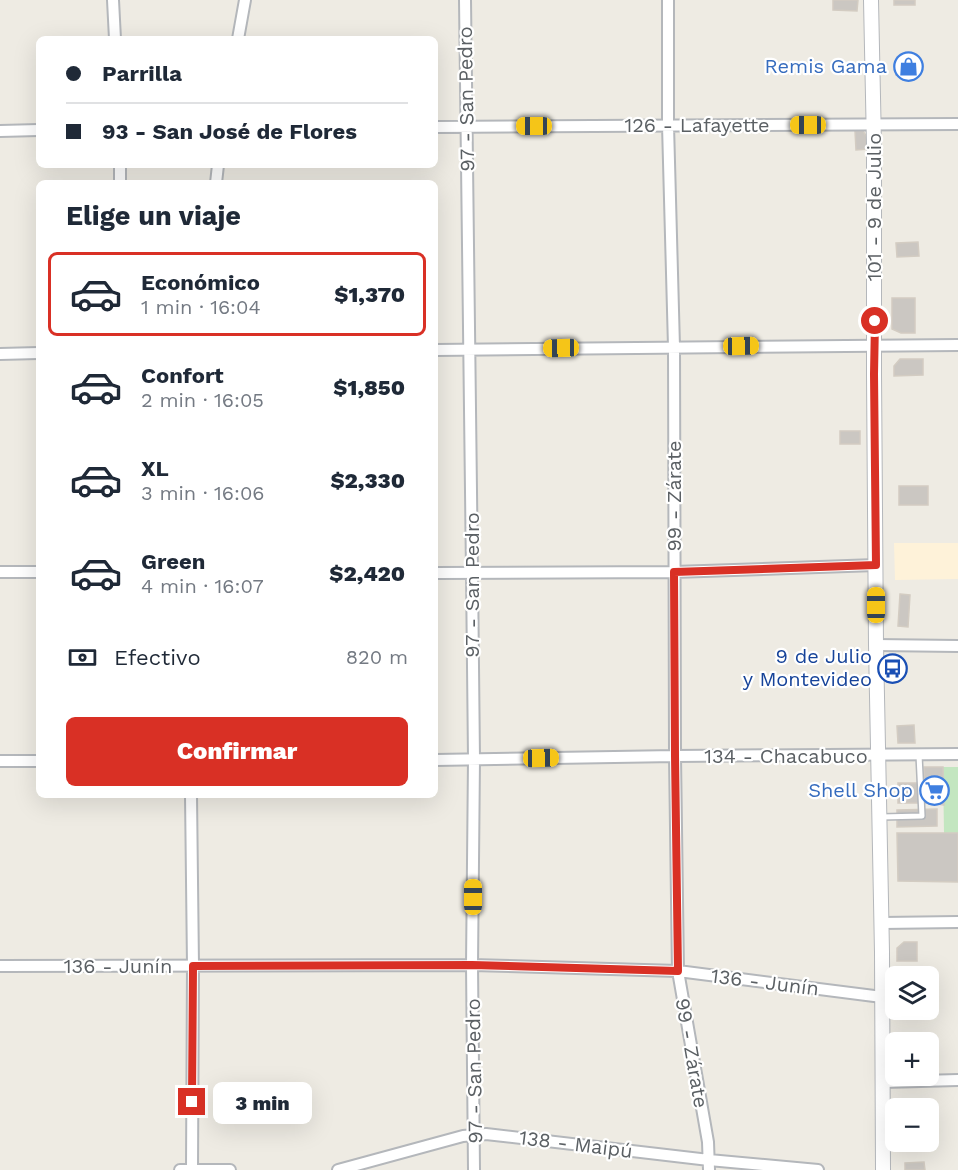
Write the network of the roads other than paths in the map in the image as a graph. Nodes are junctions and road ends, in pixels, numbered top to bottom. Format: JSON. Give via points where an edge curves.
{"nodes":[{"id":1,"x":113,"y":0,"type":"edge"},
{"id":2,"x":245,"y":0,"type":"edge"},
{"id":3,"x":465,"y":0,"type":"edge"},
{"id":4,"x":668,"y":0,"type":"edge"},
{"id":5,"x":871,"y":0,"type":"edge"},
{"id":6,"x":115,"y":36,"type":"edge"},
{"id":7,"x":239,"y":36,"type":"edge"},
{"id":8,"x":958,"y":124,"type":"edge"},
{"id":9,"x":668,"y":125,"type":"junction"},
{"id":10,"x":874,"y":125,"type":"junction"},
{"id":11,"x":438,"y":127,"type":"edge"},
{"id":12,"x":466,"y":127,"type":"junction"},
{"id":13,"x":36,"y":130,"type":"edge"},
{"id":14,"x":0,"y":131,"type":"edge"},
{"id":15,"x":874,"y":345,"type":"junction"},
{"id":16,"x":958,"y":345,"type":"edge"},
{"id":17,"x":674,"y":347,"type":"junction"},
{"id":18,"x":470,"y":349,"type":"junction"},
{"id":19,"x":438,"y":350,"type":"edge"},
{"id":20,"x":36,"y":353,"type":"edge"},
{"id":21,"x":0,"y":354,"type":"edge"},
{"id":22,"x":876,"y":565,"type":"junction"},
{"id":23,"x":0,"y":572,"type":"edge"},
{"id":24,"x":36,"y":572,"type":"edge"},
{"id":25,"x":674,"y":572,"type":"junction"},
{"id":26,"x":438,"y":573,"type":"edge"},
{"id":27,"x":472,"y":573,"type":"junction"},
{"id":28,"x":876,"y":645,"type":"junction"},
{"id":29,"x":958,"y":646,"type":"edge"},
{"id":30,"x":958,"y":754,"type":"edge"},
{"id":31,"x":919,"y":755,"type":"junction"},
{"id":32,"x":675,"y":756,"type":"junction"},
{"id":33,"x":879,"y":756,"type":"junction"},
{"id":34,"x":474,"y":759,"type":"junction"},
{"id":35,"x":438,"y":760,"type":"edge"},
{"id":36,"x":0,"y":761,"type":"edge"},
{"id":37,"x":36,"y":761,"type":"edge"},
{"id":38,"x":191,"y":798,"type":"edge"},
{"id":39,"x":879,"y":817,"type":"junction"},
{"id":40,"x":882,"y":922,"type":"junction"},
{"id":41,"x":958,"y":922,"type":"edge"},
{"id":42,"x":472,"y":965,"type":"junction"},
{"id":43,"x":0,"y":966,"type":"edge"},
{"id":44,"x":193,"y":966,"type":"junction"},
{"id":45,"x":678,"y":971,"type":"junction"},
{"id":46,"x":882,"y":997,"type":"junction"},
{"id":47,"x":958,"y":1080,"type":"edge"},
{"id":48,"x":883,"y":1082,"type":"junction"},
{"id":49,"x":475,"y":1134,"type":"junction"},
{"id":50,"x":709,"y":1165,"type":"edge"},
{"id":51,"x":180,"y":1170,"type":"edge"},
{"id":52,"x":192,"y":1170,"type":"edge"},
{"id":53,"x":231,"y":1170,"type":"edge"},
{"id":54,"x":341,"y":1170,"type":"edge"},
{"id":55,"x":474,"y":1170,"type":"edge"},
{"id":56,"x":818,"y":1170,"type":"edge"},
{"id":57,"x":883,"y":1170,"type":"edge"}],
"edges":[{"from":1,"to":6,"type":"street"},
{"from":2,"to":7,"type":"street"},
{"from":3,"to":12,"type":"street","name":"97 - San Pedro"},
{"from":4,"to":9,"type":"street","name":"99 - Zárate"},
{"from":5,"to":10,"type":"street","name":"101 - 9 de Julio"},
{"from":8,"to":10,"type":"street","name":"126 - Lafayette"},
{"from":9,"to":10,"type":"street","name":"126 - Lafayette"},
{"from":9,"to":12,"type":"street","name":"126 - Lafayette"},
{"from":9,"to":17,"type":"street","name":"99 - Zárate"},
{"from":10,"to":15,"type":"street","name":"101 - 9 de Julio"},
{"from":11,"to":12,"type":"street","name":"126 - Lafayette"},
{"from":12,"to":18,"type":"street","name":"97 - San Pedro"},
{"from":13,"to":14,"type":"street"},
{"from":15,"to":16,"type":"street"},
{"from":15,"to":17,"type":"street"},
{"from":15,"to":22,"type":"street","name":"101 - 9 de Julio"},
{"from":17,"to":18,"type":"street"},
{"from":17,"to":25,"type":"street","name":"99 - Zárate"},
{"from":18,"to":19,"type":"street"},
{"from":18,"to":27,"type":"street","name":"97 - San Pedro"},
{"from":20,"to":21,"type":"street"},
{"from":22,"to":25,"type":"street"},
{"from":22,"to":28,"type":"street","name":"101 - 9 de Julio"},
{"from":23,"to":24,"type":"street"},
{"from":25,"to":27,"type":"street"},
{"from":25,"to":32,"type":"street","name":"99 - Zárate"},
{"from":26,"to":27,"type":"street"},
{"from":27,"to":34,"type":"street","name":"97 - San Pedro"},
{"from":28,"to":29,"type":"street"},
{"from":28,"to":33,"type":"street","name":"101 - 9 de Julio"},
{"from":30,"to":31,"type":"street","name":"134 - Chacabuco"},
{"from":31,"to":33,"type":"street","name":"134 - Chacabuco"},
{"from":31,"to":39,"type":"lane","via":[[922,816]]},
{"from":32,"to":33,"type":"street","name":"134 - Chacabuco"},
{"from":32,"to":34,"type":"street","name":"134 - Chacabuco"},
{"from":32,"to":45,"type":"street","name":"99 - Zárate"},
{"from":33,"to":39,"type":"street","name":"101 - 9 de Julio"},
{"from":34,"to":35,"type":"street","name":"134 - Chacabuco"},
{"from":34,"to":42,"type":"street","name":"97 - San Pedro"},
{"from":36,"to":37,"type":"street"},
{"from":38,"to":44,"type":"street"},
{"from":39,"to":40,"type":"street","name":"101 - 9 de Julio"},
{"from":40,"to":41,"type":"street"},
{"from":40,"to":46,"type":"street","name":"101 - 9 de Julio"},
{"from":42,"to":44,"type":"street","name":"136 - Junín"},
{"from":42,"to":45,"type":"street","name":"136 - Junín"},
{"from":42,"to":49,"type":"street","name":"97 - San Pedro"},
{"from":43,"to":44,"type":"street","name":"136 - Junín"},
{"from":44,"to":52,"type":"street"},
{"from":45,"to":46,"type":"street","name":"136 - Junín"},
{"from":45,"to":50,"type":"street","name":"99 - Zárate"},
{"from":46,"to":48,"type":"street","name":"101 - 9 de Julio"},
{"from":47,"to":48,"type":"street"},
{"from":48,"to":57,"type":"street","name":"101 - 9 de Julio"},
{"from":49,"to":50,"type":"street","name":"138 - Maipú"},
{"from":49,"to":54,"type":"street","name":"138 - Maipú"},
{"from":49,"to":55,"type":"street","name":"97 - San Pedro"},
{"from":50,"to":56,"type":"street","name":"138 - Maipú"},
{"from":51,"to":52,"type":"street"},
{"from":52,"to":53,"type":"street"}]}
